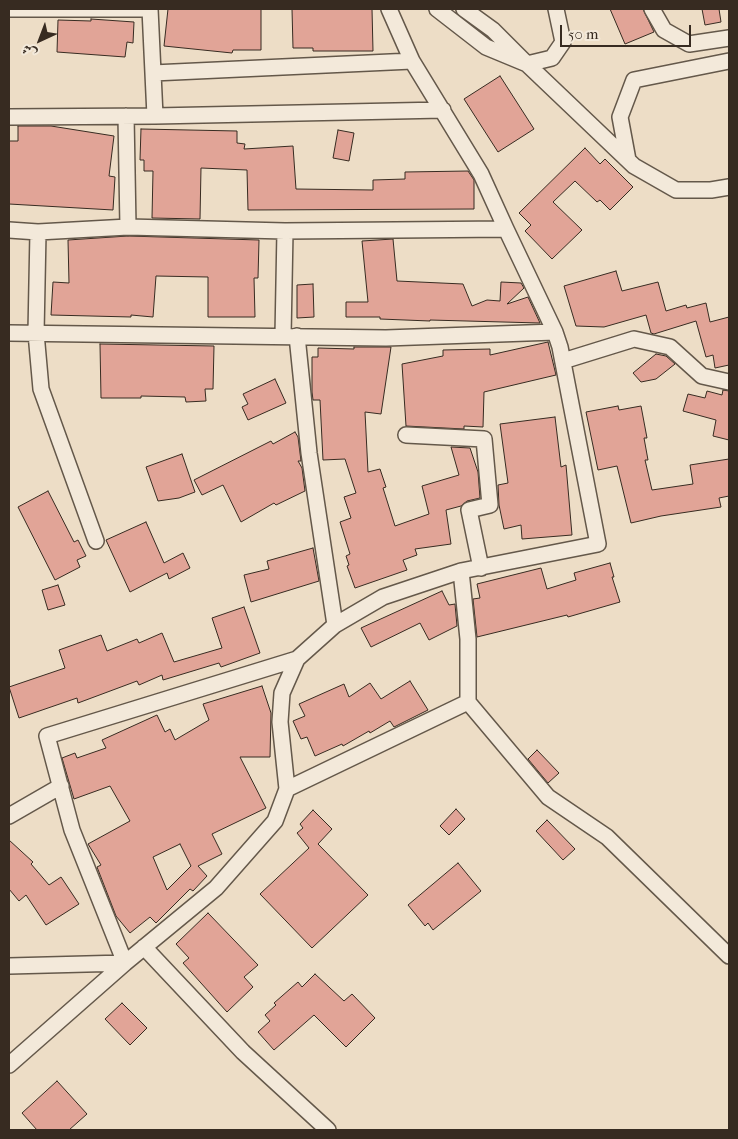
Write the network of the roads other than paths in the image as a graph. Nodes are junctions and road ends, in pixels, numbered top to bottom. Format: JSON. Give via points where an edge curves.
{"nodes":[{"id":1,"x":9,"y":9,"type":"edge"},
{"id":2,"x":34,"y":9,"type":"edge"},
{"id":3,"x":389,"y":9,"type":"edge"},
{"id":4,"x":437,"y":9,"type":"edge"},
{"id":5,"x":464,"y":9,"type":"edge"},
{"id":6,"x":556,"y":9,"type":"edge"},
{"id":7,"x":652,"y":9,"type":"edge"},
{"id":8,"x":729,"y":38,"type":"edge"},
{"id":9,"x":412,"y":61,"type":"junction"},
{"id":10,"x":729,"y":61,"type":"edge"},
{"id":11,"x":527,"y":64,"type":"junction"},
{"id":12,"x":153,"y":72,"type":"junction"},
{"id":13,"x":443,"y":110,"type":"junction"},
{"id":14,"x":9,"y":116,"type":"edge"},
{"id":15,"x":126,"y":116,"type":"junction"},
{"id":16,"x":155,"y":116,"type":"junction"},
{"id":17,"x":628,"y":160,"type":"junction"},
{"id":18,"x":729,"y":187,"type":"edge"},
{"id":19,"x":128,"y":227,"type":"junction"},
{"id":20,"x":506,"y":229,"type":"junction"},
{"id":21,"x":9,"y":230,"type":"edge"},
{"id":22,"x":285,"y":231,"type":"junction"},
{"id":23,"x":38,"y":232,"type":"junction"},
{"id":24,"x":555,"y":332,"type":"junction"},
{"id":25,"x":9,"y":333,"type":"edge"},
{"id":26,"x":36,"y":333,"type":"junction"},
{"id":27,"x":290,"y":336,"type":"junction"},
{"id":28,"x":563,"y":361,"type":"junction"},
{"id":29,"x":729,"y":382,"type":"edge"},
{"id":30,"x":406,"y":435,"type":"dead end"},
{"id":31,"x":96,"y":541,"type":"dead end"},
{"id":32,"x":480,"y":568,"type":"junction"},
{"id":33,"x":461,"y":571,"type":"junction"},
{"id":34,"x":335,"y":625,"type":"junction"},
{"id":35,"x":296,"y":659,"type":"junction"},
{"id":36,"x":468,"y":702,"type":"junction"},
{"id":37,"x":61,"y":786,"type":"junction"},
{"id":38,"x":287,"y":789,"type":"junction"},
{"id":39,"x":9,"y":816,"type":"edge"},
{"id":40,"x":144,"y":947,"type":"junction"},
{"id":41,"x":729,"y":956,"type":"edge"},
{"id":42,"x":125,"y":963,"type":"junction"},
{"id":43,"x":9,"y":966,"type":"edge"},
{"id":44,"x":9,"y":1065,"type":"edge"},
{"id":45,"x":328,"y":1130,"type":"edge"}],
"edges":[{"from":1,"to":2,"type":"street"},
{"from":2,"to":12,"type":"street","via":[[150,9]]},
{"from":3,"to":9,"type":"street"},
{"from":4,"to":11,"type":"street","via":[[486,47]]},
{"from":5,"to":11,"type":"street","via":[[493,30]]},
{"from":6,"to":11,"type":"street","via":[[562,42],[552,58]]},
{"from":7,"to":8,"type":"street","via":[[664,30],[689,44]]},
{"from":9,"to":12,"type":"street"},
{"from":9,"to":13,"type":"street"},
{"from":10,"to":17,"type":"street","via":[[634,80],[620,117]]},
{"from":11,"to":17,"type":"street"},
{"from":12,"to":16,"type":"street"},
{"from":13,"to":16,"type":"street"},
{"from":13,"to":20,"type":"street","via":[[481,174]]},
{"from":14,"to":15,"type":"street"},
{"from":15,"to":16,"type":"street"},
{"from":15,"to":19,"type":"street"},
{"from":17,"to":18,"type":"street","via":[[676,190]]},
{"from":19,"to":22,"type":"street"},
{"from":19,"to":23,"type":"street"},
{"from":20,"to":22,"type":"street"},
{"from":20,"to":24,"type":"street"},
{"from":21,"to":23,"type":"street"},
{"from":22,"to":27,"type":"street"},
{"from":23,"to":26,"type":"street"},
{"from":24,"to":27,"type":"street","via":[[386,338]]},
{"from":24,"to":28,"type":"street"},
{"from":25,"to":26,"type":"street"},
{"from":26,"to":27,"type":"street"},
{"from":26,"to":31,"type":"street","via":[[41,389]]},
{"from":27,"to":34,"type":"street"},
{"from":28,"to":29,"type":"street","via":[[634,340],[670,347],[702,376]]},
{"from":28,"to":32,"type":"street","via":[[598,544]]},
{"from":30,"to":32,"type":"street","via":[[484,439],[490,505],[469,510]]},
{"from":32,"to":33,"type":"street"},
{"from":33,"to":34,"type":"street","via":[[383,597]]},
{"from":33,"to":36,"type":"street","via":[[468,639]]},
{"from":34,"to":35,"type":"street"},
{"from":35,"to":37,"type":"street","via":[[48,736]]},
{"from":35,"to":38,"type":"street","via":[[282,693],[280,722]]},
{"from":36,"to":38,"type":"street"},
{"from":36,"to":41,"type":"street","via":[[548,797],[607,837]]},
{"from":37,"to":39,"type":"street"},
{"from":37,"to":42,"type":"street","via":[[72,830]]},
{"from":38,"to":40,"type":"street","via":[[275,821],[216,888]]},
{"from":40,"to":42,"type":"street"},
{"from":40,"to":45,"type":"street","via":[[243,1052]]},
{"from":42,"to":43,"type":"street"},
{"from":42,"to":44,"type":"street"}]}
